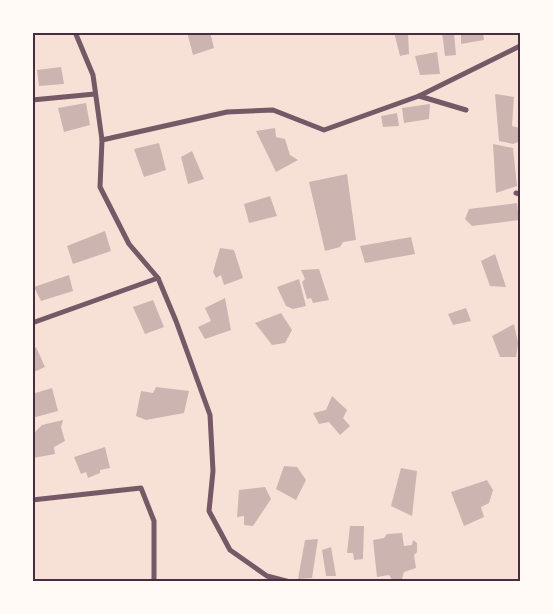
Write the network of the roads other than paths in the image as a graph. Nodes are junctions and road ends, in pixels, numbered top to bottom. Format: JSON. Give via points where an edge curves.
{"nodes":[{"id":1,"x":75,"y":32,"type":"edge"},
{"id":2,"x":520,"y":46,"type":"edge"},
{"id":3,"x":95,"y":94,"type":"junction"},
{"id":4,"x":419,"y":96,"type":"junction"},
{"id":5,"x":32,"y":100,"type":"edge"},
{"id":6,"x":466,"y":110,"type":"dead end"},
{"id":7,"x":102,"y":140,"type":"junction"},
{"id":8,"x":158,"y":278,"type":"junction"},
{"id":9,"x":32,"y":323,"type":"edge"},
{"id":10,"x":32,"y":500,"type":"edge"},
{"id":11,"x":154,"y":582,"type":"edge"},
{"id":12,"x":290,"y":582,"type":"edge"}],
"edges":[{"from":1,"to":3,"type":"street","via":[[92,76]]},
{"from":2,"to":4,"type":"street"},
{"from":3,"to":5,"type":"street"},
{"from":3,"to":7,"type":"street"},
{"from":4,"to":6,"type":"street"},
{"from":4,"to":7,"type":"street","via":[[324,130],[273,110],[227,112]]},
{"from":7,"to":8,"type":"street","via":[[100,187],[129,244]]},
{"from":8,"to":9,"type":"street"},
{"from":8,"to":12,"type":"street","via":[[210,415],[213,471],[208,511],[230,550],[268,576]]},
{"from":10,"to":11,"type":"street","via":[[141,488],[154,521]]}]}
